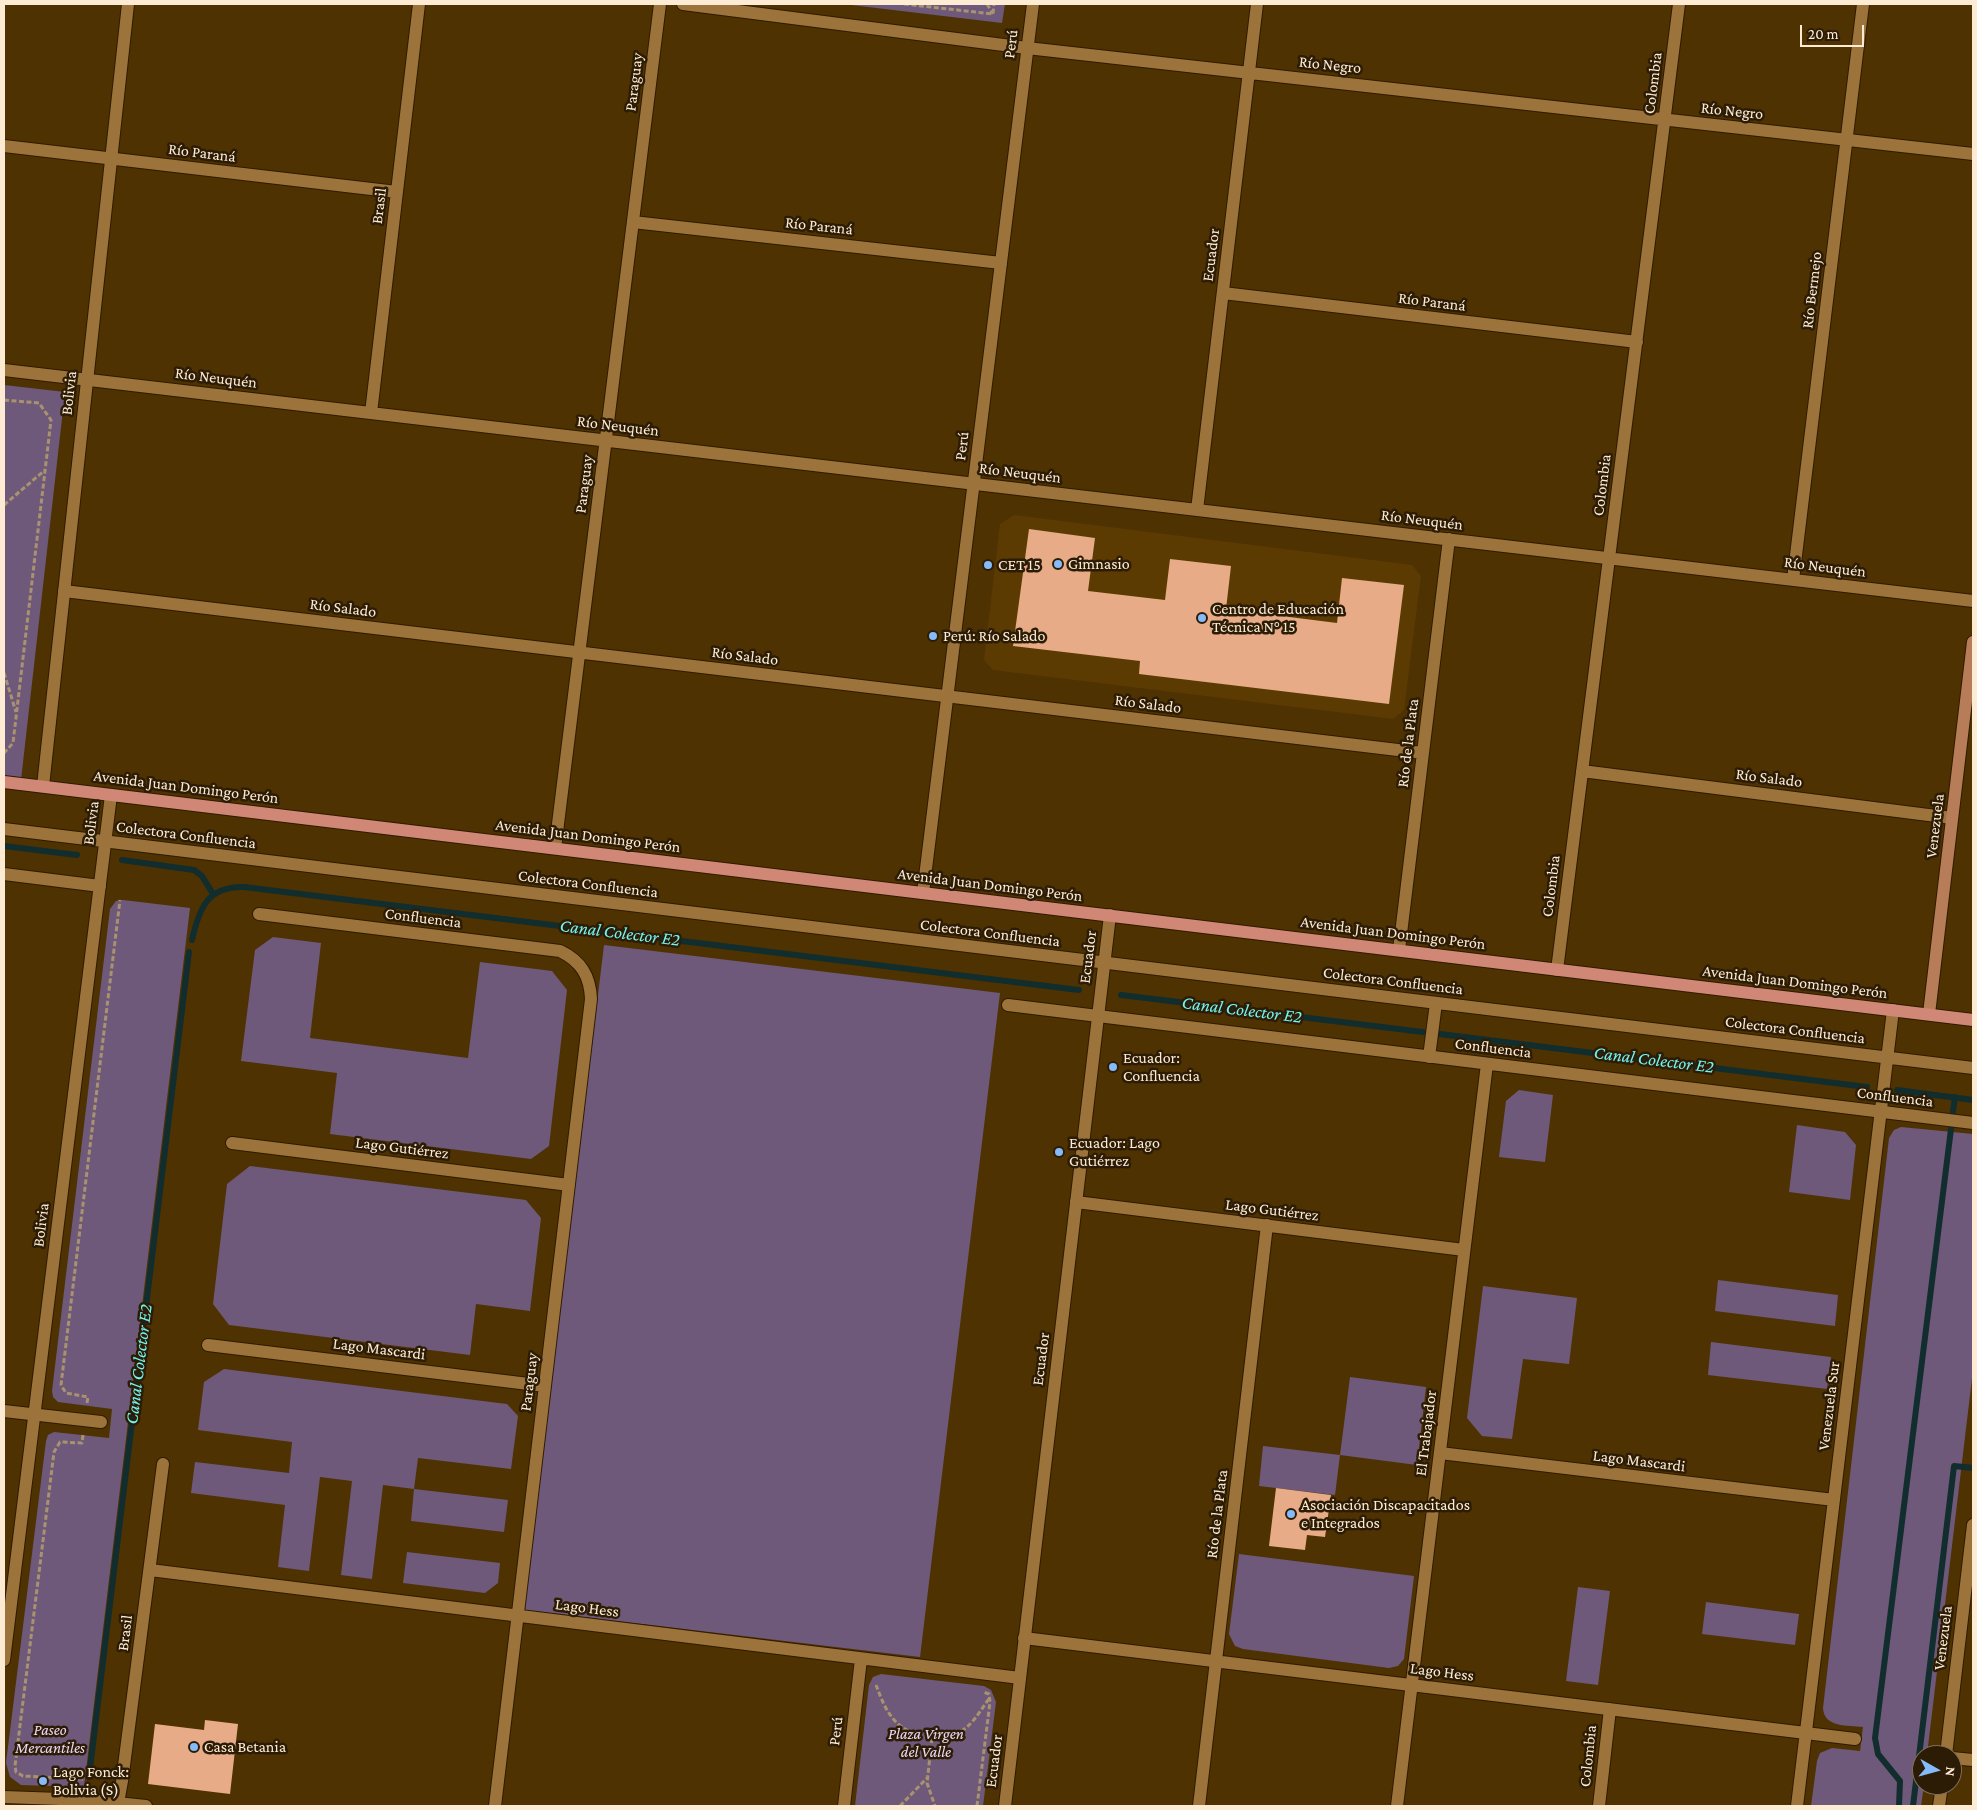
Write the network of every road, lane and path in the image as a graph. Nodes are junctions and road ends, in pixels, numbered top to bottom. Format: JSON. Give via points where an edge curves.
{"nodes":[{"id":1,"x":128,"y":4,"type":"edge"},
{"id":2,"x":419,"y":4,"type":"edge"},
{"id":3,"x":660,"y":4,"type":"edge"},
{"id":4,"x":683,"y":4,"type":"edge"},
{"id":5,"x":904,"y":4,"type":"edge"},
{"id":6,"x":987,"y":4,"type":"edge"},
{"id":7,"x":994,"y":4,"type":"edge"},
{"id":8,"x":1033,"y":4,"type":"edge"},
{"id":9,"x":1257,"y":4,"type":"edge"},
{"id":10,"x":1679,"y":4,"type":"edge"},
{"id":11,"x":1863,"y":4,"type":"edge"},
{"id":12,"x":993,"y":14,"type":"junction"},
{"id":13,"x":1027,"y":48,"type":"junction"},
{"id":14,"x":1249,"y":73,"type":"junction"},
{"id":15,"x":1665,"y":119,"type":"junction"},
{"id":16,"x":1846,"y":140,"type":"junction"},
{"id":17,"x":4,"y":146,"type":"edge"},
{"id":18,"x":1973,"y":154,"type":"edge"},
{"id":19,"x":111,"y":158,"type":"junction"},
{"id":20,"x":397,"y":192,"type":"junction"},
{"id":21,"x":633,"y":222,"type":"junction"},
{"id":22,"x":1001,"y":263,"type":"junction"},
{"id":23,"x":1223,"y":293,"type":"junction"},
{"id":24,"x":1636,"y":342,"type":"junction"},
{"id":25,"x":4,"y":370,"type":"edge"},
{"id":26,"x":87,"y":380,"type":"junction"},
{"id":27,"x":4,"y":400,"type":"edge"},
{"id":28,"x":371,"y":413,"type":"junction"},
{"id":29,"x":606,"y":441,"type":"junction"},
{"id":30,"x":46,"y":470,"type":"junction"},
{"id":31,"x":974,"y":484,"type":"junction"},
{"id":32,"x":4,"y":505,"type":"edge"},
{"id":33,"x":1197,"y":510,"type":"junction"},
{"id":34,"x":1449,"y":539,"type":"junction"},
{"id":35,"x":1609,"y":558,"type":"junction"},
{"id":36,"x":1793,"y":580,"type":"junction"},
{"id":37,"x":64,"y":591,"type":"junction"},
{"id":38,"x":1973,"y":601,"type":"edge"},
{"id":39,"x":1973,"y":642,"type":"edge"},
{"id":40,"x":580,"y":652,"type":"junction"},
{"id":41,"x":4,"y":673,"type":"edge"},
{"id":42,"x":947,"y":696,"type":"junction"},
{"id":43,"x":17,"y":715,"type":"junction"},
{"id":44,"x":4,"y":753,"type":"edge"},
{"id":45,"x":1423,"y":753,"type":"junction"},
{"id":46,"x":1582,"y":771,"type":"junction"},
{"id":47,"x":4,"y":782,"type":"edge"},
{"id":48,"x":43,"y":786,"type":"junction"},
{"id":49,"x":111,"y":795,"type":"junction"},
{"id":50,"x":1952,"y":818,"type":"junction"},
{"id":51,"x":4,"y":829,"type":"edge"},
{"id":52,"x":105,"y":842,"type":"junction"},
{"id":53,"x":555,"y":848,"type":"junction"},
{"id":54,"x":4,"y":874,"type":"edge"},
{"id":55,"x":100,"y":886,"type":"junction"},
{"id":56,"x":923,"y":893,"type":"junction"},
{"id":57,"x":120,"y":900,"type":"dead end"},
{"id":58,"x":259,"y":914,"type":"dead end"},
{"id":59,"x":1110,"y":915,"type":"junction"},
{"id":60,"x":1398,"y":950,"type":"junction"},
{"id":61,"x":1104,"y":963,"type":"junction"},
{"id":62,"x":580,"y":964,"type":"joint"},
{"id":63,"x":1557,"y":970,"type":"junction"},
{"id":64,"x":1436,"y":1003,"type":"junction"},
{"id":65,"x":1008,"y":1006,"type":"dead end"},
{"id":66,"x":1893,"y":1010,"type":"junction"},
{"id":67,"x":1928,"y":1014,"type":"junction"},
{"id":68,"x":1098,"y":1016,"type":"junction"},
{"id":69,"x":1973,"y":1020,"type":"edge"},
{"id":70,"x":1429,"y":1057,"type":"junction"},
{"id":71,"x":1887,"y":1058,"type":"junction"},
{"id":72,"x":1487,"y":1064,"type":"junction"},
{"id":73,"x":1973,"y":1068,"type":"edge"},
{"id":74,"x":1881,"y":1112,"type":"junction"},
{"id":75,"x":1973,"y":1123,"type":"edge"},
{"id":76,"x":232,"y":1143,"type":"dead end"},
{"id":77,"x":569,"y":1185,"type":"junction"},
{"id":78,"x":1076,"y":1202,"type":"junction"},
{"id":79,"x":1267,"y":1225,"type":"junction"},
{"id":80,"x":1464,"y":1250,"type":"junction"},
{"id":81,"x":208,"y":1345,"type":"dead end"},
{"id":82,"x":545,"y":1386,"type":"junction"},
{"id":83,"x":87,"y":1406,"type":"dead end"},
{"id":84,"x":4,"y":1411,"type":"edge"},
{"id":85,"x":34,"y":1414,"type":"junction"},
{"id":86,"x":101,"y":1422,"type":"dead end"},
{"id":87,"x":83,"y":1435,"type":"dead end"},
{"id":88,"x":1440,"y":1453,"type":"junction"},
{"id":89,"x":163,"y":1464,"type":"dead end"},
{"id":90,"x":1834,"y":1500,"type":"junction"},
{"id":91,"x":1973,"y":1525,"type":"edge"},
{"id":92,"x":150,"y":1570,"type":"junction"},
{"id":93,"x":7,"y":1604,"type":"edge"},
{"id":94,"x":517,"y":1616,"type":"junction"},
{"id":95,"x":1024,"y":1638,"type":"junction"},
{"id":96,"x":861,"y":1659,"type":"junction"},
{"id":97,"x":4,"y":1660,"type":"edge"},
{"id":98,"x":1216,"y":1661,"type":"junction"},
{"id":99,"x":1020,"y":1678,"type":"junction"},
{"id":100,"x":881,"y":1680,"type":"dead end"},
{"id":101,"x":876,"y":1684,"type":"junction"},
{"id":102,"x":1412,"y":1685,"type":"junction"},
{"id":103,"x":874,"y":1690,"type":"dead end"},
{"id":104,"x":981,"y":1691,"type":"dead end"},
{"id":105,"x":990,"y":1697,"type":"junction"},
{"id":106,"x":1610,"y":1709,"type":"junction"},
{"id":107,"x":1806,"y":1733,"type":"junction"},
{"id":108,"x":932,"y":1738,"type":"junction"},
{"id":109,"x":1855,"y":1739,"type":"dead end"},
{"id":110,"x":1947,"y":1745,"type":"edge"},
{"id":111,"x":927,"y":1777,"type":"junction"},
{"id":112,"x":85,"y":1779,"type":"dead end"},
{"id":113,"x":4,"y":1797,"type":"edge"},
{"id":114,"x":117,"y":1804,"type":"edge"},
{"id":115,"x":146,"y":1806,"type":"edge"},
{"id":116,"x":495,"y":1806,"type":"edge"},
{"id":117,"x":844,"y":1806,"type":"edge"},
{"id":118,"x":900,"y":1806,"type":"edge"},
{"id":119,"x":935,"y":1806,"type":"edge"},
{"id":120,"x":978,"y":1806,"type":"edge"},
{"id":121,"x":1005,"y":1806,"type":"edge"},
{"id":122,"x":1199,"y":1806,"type":"edge"},
{"id":123,"x":1397,"y":1806,"type":"edge"},
{"id":124,"x":1599,"y":1806,"type":"edge"},
{"id":125,"x":1797,"y":1806,"type":"edge"}],
"edges":[{"from":1,"to":19,"type":"street","name":"Bolivia"},
{"from":2,"to":20,"type":"street","name":"Brasil"},
{"from":3,"to":21,"type":"street","name":"Paraguay"},
{"from":4,"to":13,"type":"street","name":"Río Negro"},
{"from":5,"to":12,"type":"path"},
{"from":6,"to":12,"type":"path"},
{"from":7,"to":12,"type":"path"},
{"from":8,"to":13,"type":"street","name":"Perú"},
{"from":9,"to":14,"type":"street","name":"Ecuador"},
{"from":10,"to":15,"type":"street","name":"Colombia"},
{"from":11,"to":16,"type":"street","name":"Río Bermejo"},
{"from":13,"to":14,"type":"street","name":"Río Negro"},
{"from":13,"to":22,"type":"street","name":"Perú"},
{"from":14,"to":15,"type":"street","name":"Río Negro"},
{"from":14,"to":23,"type":"street","name":"Ecuador"},
{"from":15,"to":16,"type":"street","name":"Río Negro"},
{"from":15,"to":24,"type":"street","name":"Colombia"},
{"from":16,"to":18,"type":"street","name":"Río Negro"},
{"from":16,"to":36,"type":"street","name":"Río Bermejo"},
{"from":17,"to":19,"type":"street","name":"Río Paraná"},
{"from":19,"to":20,"type":"street","name":"Río Paraná"},
{"from":19,"to":26,"type":"street","name":"Bolivia"},
{"from":20,"to":28,"type":"street","name":"Brasil"},
{"from":21,"to":22,"type":"street","name":"Río Paraná"},
{"from":21,"to":29,"type":"street","name":"Paraguay"},
{"from":22,"to":31,"type":"street","name":"Perú"},
{"from":23,"to":24,"type":"street","name":"Río Paraná"},
{"from":23,"to":33,"type":"street","name":"Ecuador"},
{"from":24,"to":35,"type":"street","name":"Colombia"},
{"from":25,"to":26,"type":"street","name":"Río Neuquén"},
{"from":26,"to":28,"type":"street","name":"Río Neuquén"},
{"from":26,"to":37,"type":"street","name":"Bolivia"},
{"from":27,"to":30,"type":"path","via":[[39,404],[51,420]]},
{"from":28,"to":29,"type":"street","name":"Río Neuquén"},
{"from":29,"to":31,"type":"street","name":"Río Neuquén"},
{"from":29,"to":40,"type":"street","name":"Paraguay"},
{"from":30,"to":32,"type":"path"},
{"from":30,"to":43,"type":"path"},
{"from":31,"to":33,"type":"street","name":"Río Neuquén"},
{"from":31,"to":42,"type":"street","name":"Perú"},
{"from":33,"to":34,"type":"street","name":"Río Neuquén"},
{"from":34,"to":35,"type":"street","name":"Río Neuquén"},
{"from":34,"to":45,"type":"street","name":"Río de la Plata"},
{"from":35,"to":36,"type":"street","name":"Río Neuquén"},
{"from":35,"to":46,"type":"street","name":"Colombia"},
{"from":36,"to":38,"type":"street","name":"Río Neuquén"},
{"from":37,"to":40,"type":"street","name":"Río Salado"},
{"from":37,"to":48,"type":"street","name":"Bolivia"},
{"from":39,"to":50,"type":"main road","name":"Venezuela"},
{"from":40,"to":42,"type":"street","name":"Río Salado"},
{"from":40,"to":53,"type":"street","name":"Paraguay"},
{"from":41,"to":43,"type":"path"},
{"from":42,"to":45,"type":"street","name":"Río Salado"},
{"from":42,"to":56,"type":"street","name":"Perú"},
{"from":43,"to":44,"type":"path","via":[[14,742]]},
{"from":45,"to":60,"type":"street","name":"Río de la Plata"},
{"from":46,"to":50,"type":"street","name":"Río Salado"},
{"from":46,"to":63,"type":"street","name":"Colombia"},
{"from":47,"to":48,"type":"main road","name":"Avenida Juan Domingo Perón"},
{"from":48,"to":49,"type":"main road","name":"Avenida Juan Domingo Perón"},
{"from":49,"to":52,"type":"street","name":"Bolivia"},
{"from":49,"to":53,"type":"main road","name":"Avenida Juan Domingo Perón"},
{"from":50,"to":67,"type":"main road","name":"Venezuela"},
{"from":51,"to":52,"type":"street","name":"Colectora Confluencia"},
{"from":52,"to":55,"type":"street","name":"Bolivia"},
{"from":52,"to":61,"type":"street","name":"Colectora Confluencia"},
{"from":53,"to":56,"type":"main road","name":"Avenida Juan Domingo Perón"},
{"from":54,"to":55,"type":"street"},
{"from":55,"to":85,"type":"street","name":"Bolivia"},
{"from":56,"to":59,"type":"main road","name":"Avenida Juan Domingo Perón"},
{"from":57,"to":83,"type":"path","via":[[61,1385],[66,1393],[88,1397]]},
{"from":58,"to":62,"type":"street","name":"Confluencia","via":[[548,949],[571,957]]},
{"from":59,"to":60,"type":"main road","name":"Avenida Juan Domingo Perón"},
{"from":59,"to":61,"type":"street","name":"Ecuador"},
{"from":60,"to":63,"type":"main road","name":"Avenida Juan Domingo Perón"},
{"from":61,"to":64,"type":"street","name":"Colectora Confluencia"},
{"from":61,"to":68,"type":"street","name":"Ecuador"},
{"from":62,"to":77,"type":"street","name":"Paraguay","via":[[591,987],[591,999]]},
{"from":63,"to":66,"type":"main road","name":"Avenida Juan Domingo Perón"},
{"from":64,"to":70,"type":"street"},
{"from":64,"to":71,"type":"street","name":"Colectora Confluencia"},
{"from":65,"to":68,"type":"street","name":"Confluencia"},
{"from":66,"to":67,"type":"main road","name":"Avenida Juan Domingo Perón"},
{"from":66,"to":71,"type":"street","name":"Venezuela Sur"},
{"from":67,"to":69,"type":"main road","name":"Avenida Juan Domingo Perón"},
{"from":68,"to":70,"type":"street","name":"Confluencia"},
{"from":68,"to":78,"type":"street","name":"Ecuador"},
{"from":70,"to":72,"type":"street","name":"Confluencia"},
{"from":71,"to":73,"type":"street","name":"Colectora Confluencia"},
{"from":71,"to":74,"type":"street","name":"Venezuela Sur"},
{"from":72,"to":74,"type":"street","name":"Confluencia"},
{"from":72,"to":80,"type":"street","name":"El Trabajador"},
{"from":74,"to":75,"type":"street","name":"Confluencia"},
{"from":74,"to":90,"type":"street","name":"Venezuela Sur"},
{"from":76,"to":77,"type":"street","name":"Lago Gutiérrez"},
{"from":77,"to":82,"type":"street","name":"Paraguay"},
{"from":78,"to":79,"type":"street","name":"Lago Gutiérrez"},
{"from":78,"to":95,"type":"street","name":"Ecuador"},
{"from":79,"to":80,"type":"street","name":"Lago Gutiérrez"},
{"from":79,"to":98,"type":"street","name":"Río de la Plata"},
{"from":80,"to":88,"type":"street","name":"El Trabajador"},
{"from":81,"to":82,"type":"street","name":"Lago Mascardi"},
{"from":82,"to":94,"type":"street","name":"Paraguay"},
{"from":84,"to":85,"type":"street"},
{"from":85,"to":86,"type":"street"},
{"from":85,"to":93,"type":"street","name":"Bolivia"},
{"from":87,"to":112,"type":"path","via":[[82,1443],[60,1442],[54,1452],[15,1766],[16,1772],[22,1776]]},
{"from":88,"to":90,"type":"street","name":"Lago Mascardi"},
{"from":88,"to":102,"type":"street","name":"El Trabajador"},
{"from":89,"to":92,"type":"street","name":"Brasil"},
{"from":90,"to":107,"type":"street","name":"Venezuela Sur"},
{"from":91,"to":110,"type":"street","name":"Venezuela"},
{"from":92,"to":94,"type":"street","name":"Lago Hess"},
{"from":92,"to":114,"type":"street","name":"Brasil"},
{"from":93,"to":97,"type":"street","name":"Bolivia"},
{"from":94,"to":96,"type":"street","name":"Lago Hess"},
{"from":94,"to":116,"type":"street","name":"Paraguay"},
{"from":95,"to":98,"type":"street","name":"Lago Hess"},
{"from":95,"to":99,"type":"street","name":"Ecuador"},
{"from":96,"to":99,"type":"street","name":"Lago Hess"},
{"from":96,"to":117,"type":"street","name":"Perú"},
{"from":98,"to":102,"type":"street","name":"Lago Hess"},
{"from":98,"to":122,"type":"street","name":"Río de la Plata"},
{"from":99,"to":121,"type":"street","name":"Ecuador"},
{"from":100,"to":101,"type":"path"},
{"from":101,"to":103,"type":"path"},
{"from":101,"to":108,"type":"path","via":[[894,1720],[911,1732]]},
{"from":102,"to":106,"type":"street","name":"Lago Hess"},
{"from":102,"to":123,"type":"street","name":"El Trabajador"},
{"from":104,"to":105,"type":"path"},
{"from":105,"to":108,"type":"path","via":[[960,1732],[946,1738]]},
{"from":105,"to":120,"type":"path"},
{"from":106,"to":107,"type":"street","name":"Lago Hess"},
{"from":106,"to":124,"type":"street","name":"Colombia"},
{"from":107,"to":109,"type":"street","name":"Lago Hess"},
{"from":107,"to":125,"type":"street","name":"Venezuela Sur"},
{"from":108,"to":111,"type":"path"},
{"from":111,"to":118,"type":"path"},
{"from":111,"to":119,"type":"path"},
{"from":113,"to":114,"type":"street"},
{"from":114,"to":115,"type":"street"}]}
